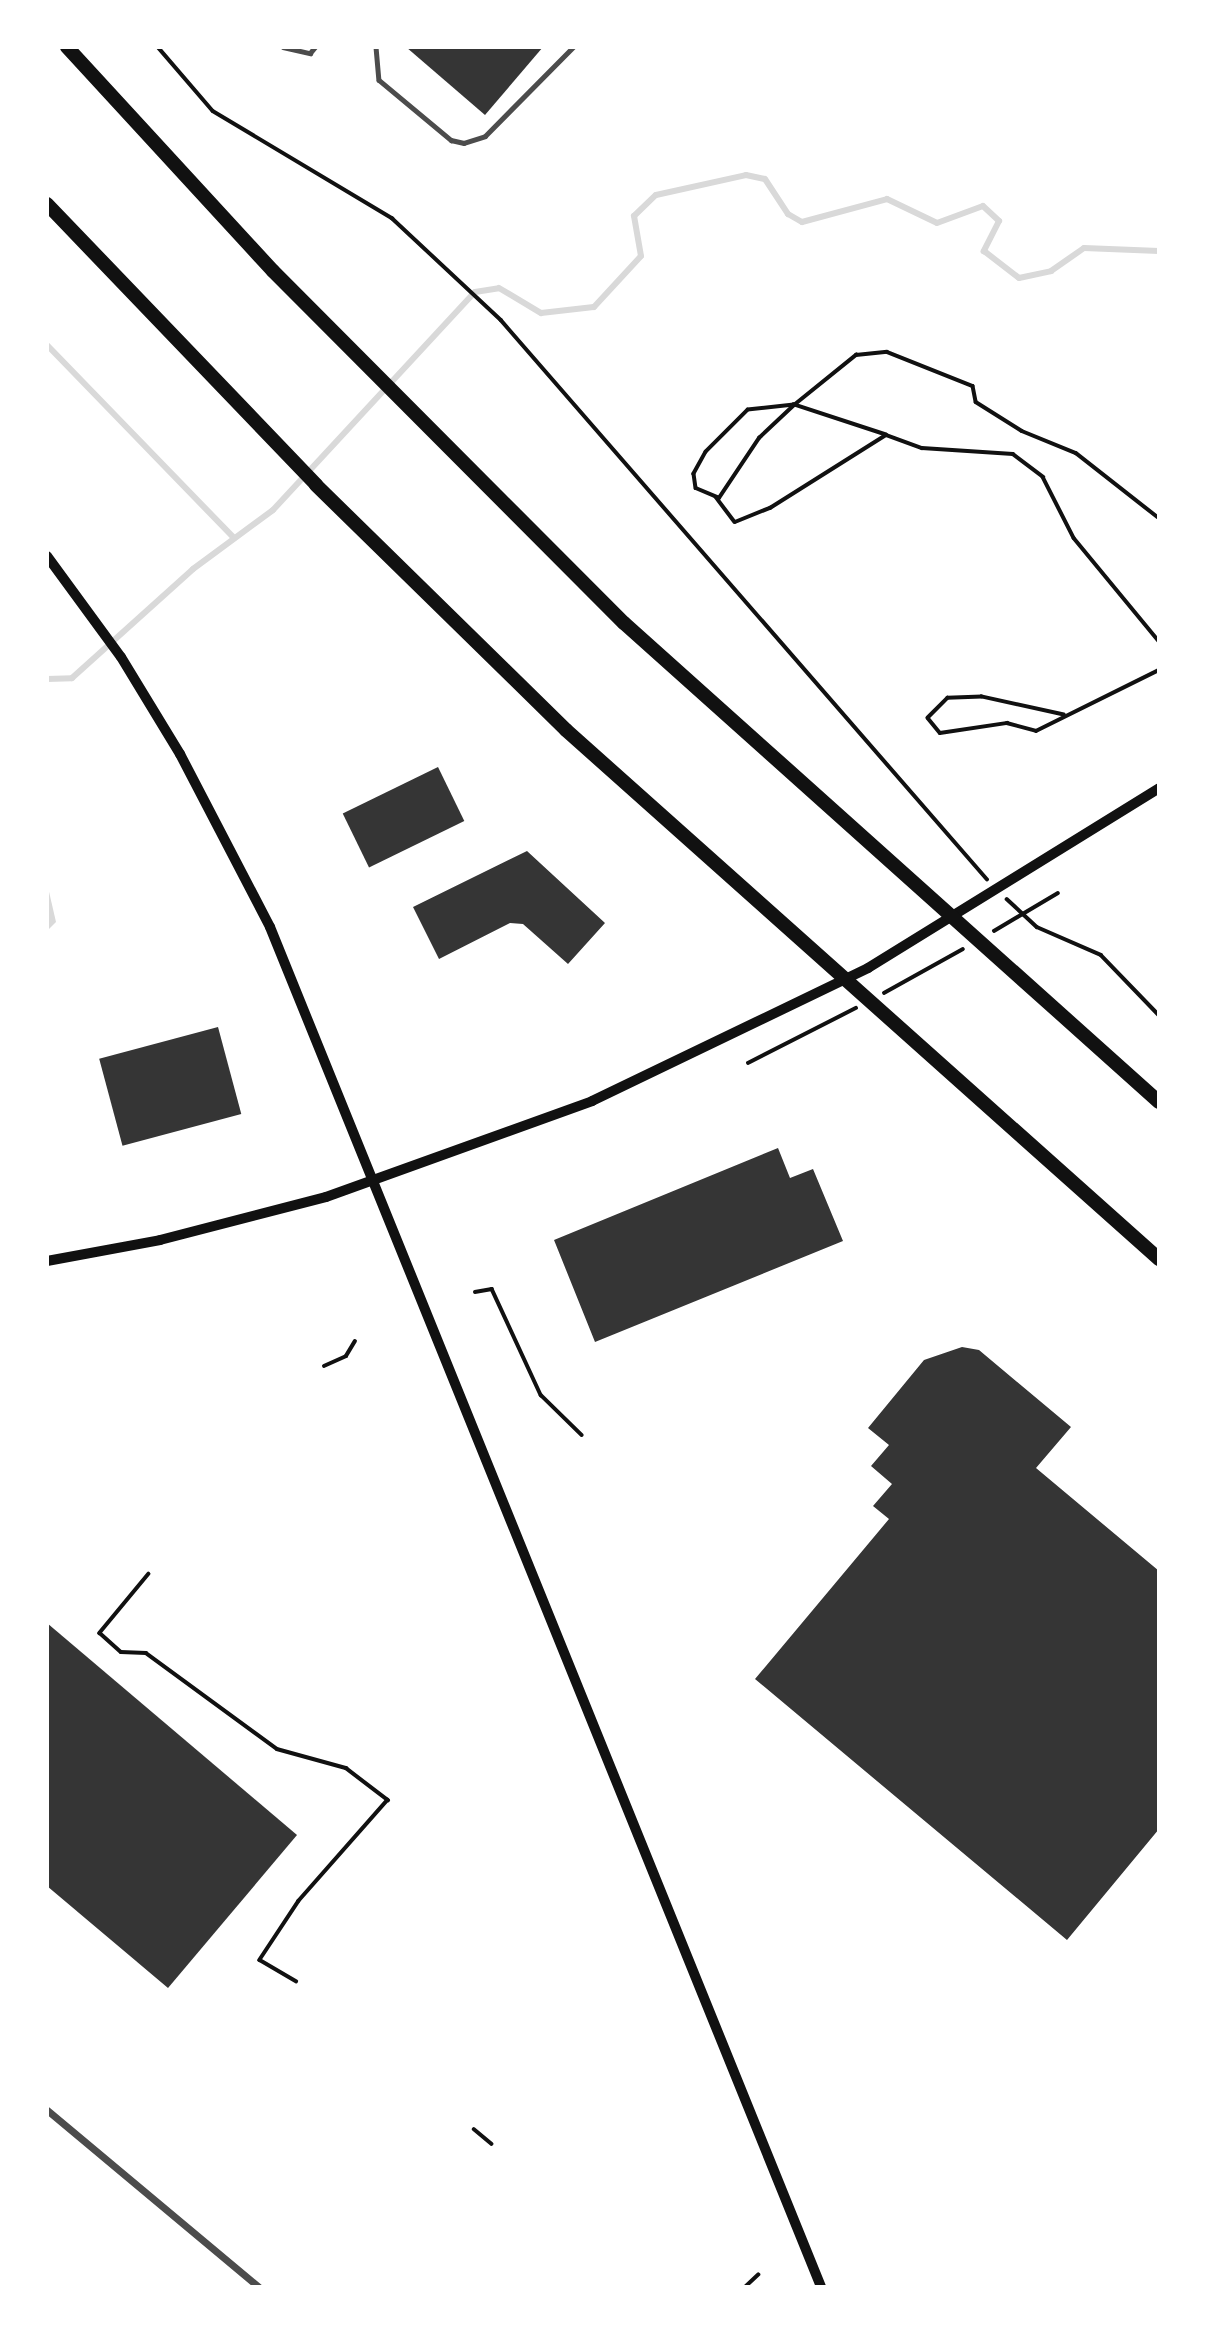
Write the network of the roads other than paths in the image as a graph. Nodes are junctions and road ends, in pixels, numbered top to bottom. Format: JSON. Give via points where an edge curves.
{"nodes":[{"id":1,"x":68,"y":47,"type":"edge"},
{"id":2,"x":283,"y":47,"type":"edge"},
{"id":3,"x":315,"y":47,"type":"edge"},
{"id":4,"x":376,"y":47,"type":"edge"},
{"id":5,"x":572,"y":47,"type":"edge"},
{"id":6,"x":1117,"y":47,"type":"edge"},
{"id":7,"x":1145,"y":47,"type":"edge"},
{"id":8,"x":47,"y":204,"type":"edge"},
{"id":9,"x":47,"y":556,"type":"edge"},
{"id":10,"x":1159,"y":788,"type":"edge"},
{"id":11,"x":1159,"y":1102,"type":"edge"},
{"id":12,"x":375,"y":1181,"type":"junction"},
{"id":13,"x":1159,"y":1259,"type":"edge"},
{"id":14,"x":47,"y":1261,"type":"edge"},
{"id":15,"x":47,"y":2110,"type":"edge"},
{"id":16,"x":259,"y":2287,"type":"edge"},
{"id":17,"x":821,"y":2287,"type":"edge"}],
"edges":[{"from":1,"to":11,"type":"highway","via":[[377,378],[727,722]]},
{"from":2,"to":3,"type":"lane","via":[[310,53]]},
{"from":4,"to":5,"type":"lane","via":[[379,80],[451,140],[464,143],[485,136]]},
{"from":6,"to":7,"type":"lane"},
{"from":8,"to":13,"type":"highway","via":[[316,485],[696,850]]},
{"from":9,"to":12,"type":"main road","via":[[121,657],[245,874]]},
{"from":10,"to":12,"type":"main road","via":[[1043,864],[868,968],[736,1036],[592,1101]]},
{"from":12,"to":14,"type":"main road","via":[[160,1240]]},
{"from":12,"to":17,"type":"main road"},
{"from":15,"to":16,"type":"street"}]}
